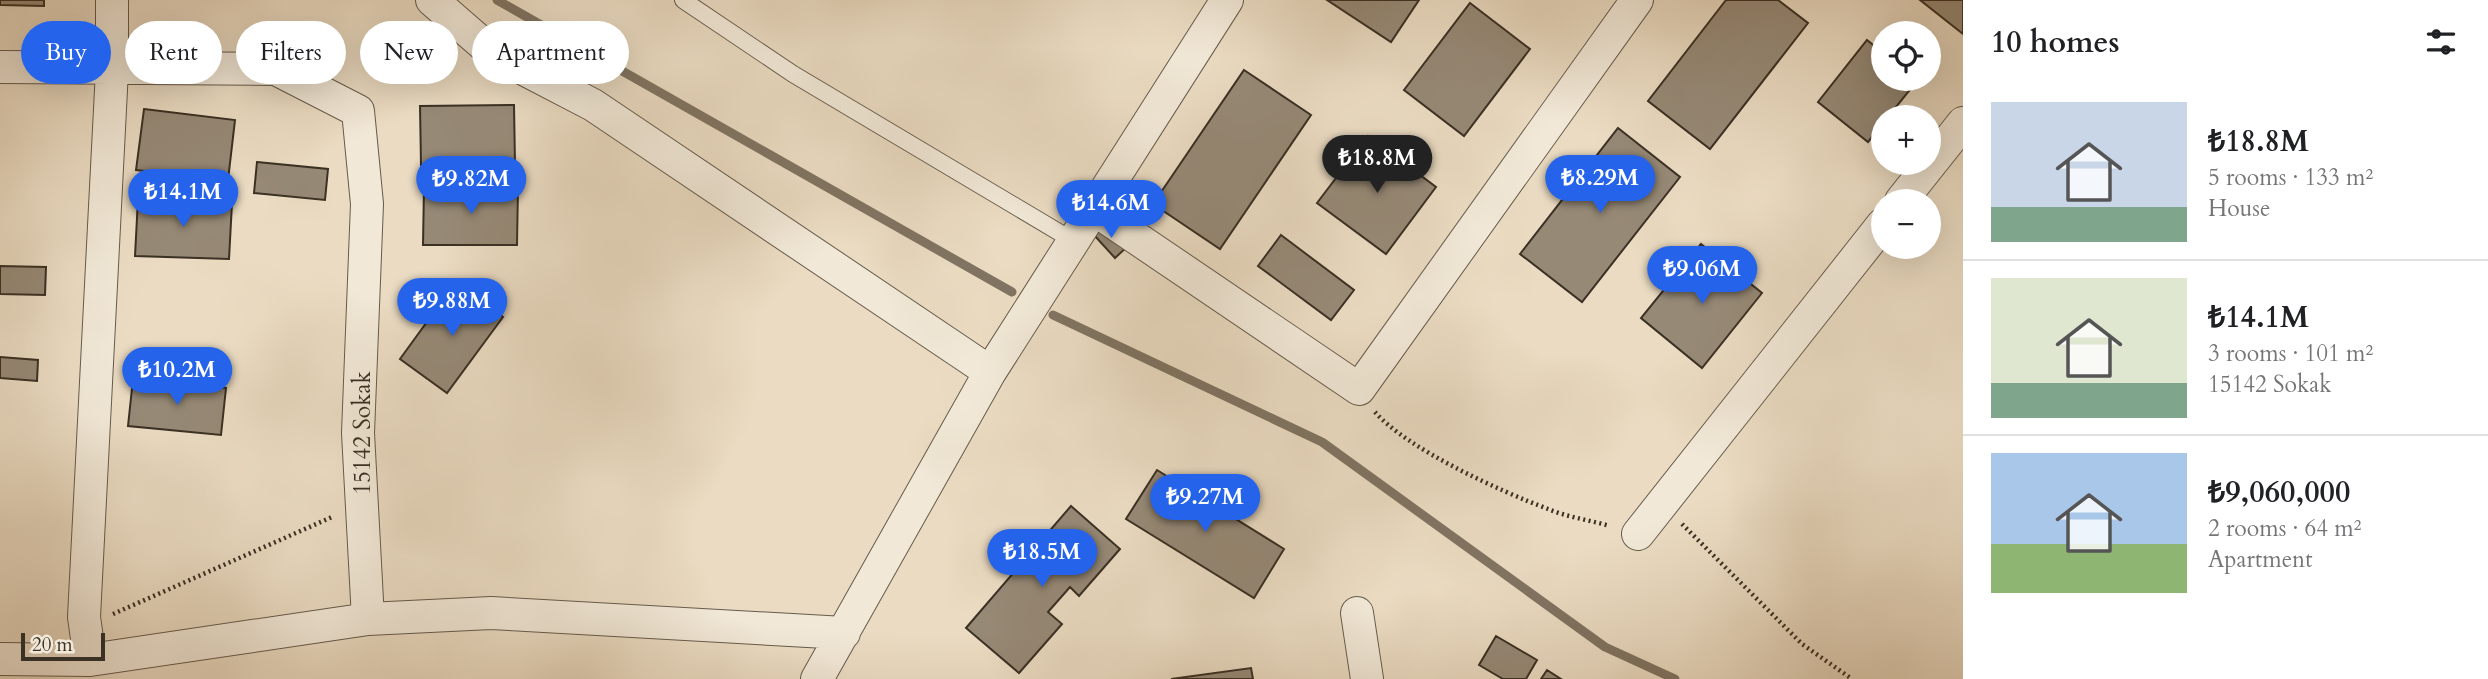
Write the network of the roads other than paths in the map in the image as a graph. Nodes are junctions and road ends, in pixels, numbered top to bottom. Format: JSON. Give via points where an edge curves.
{"nodes":[{"id":1,"x":112,"y":0,"type":"edge"},
{"id":2,"x":432,"y":0,"type":"edge"},
{"id":3,"x":683,"y":0,"type":"edge"},
{"id":4,"x":1227,"y":0,"type":"edge"},
{"id":5,"x":1637,"y":0,"type":"edge"},
{"id":6,"x":0,"y":67,"type":"edge"},
{"id":7,"x":112,"y":70,"type":"junction"},
{"id":8,"x":1963,"y":123,"type":"edge"},
{"id":9,"x":1911,"y":189,"type":"edge"},
{"id":10,"x":1092,"y":208,"type":"junction"},
{"id":11,"x":1871,"y":239,"type":"edge"},
{"id":12,"x":1072,"y":240,"type":"junction"},
{"id":13,"x":990,"y":372,"type":"junction"},
{"id":14,"x":1638,"y":534,"type":"road end"},
{"id":15,"x":1357,"y":613,"type":"dead end"},
{"id":16,"x":368,"y":619,"type":"junction"},
{"id":17,"x":844,"y":633,"type":"junction"},
{"id":18,"x":0,"y":660,"type":"edge"},
{"id":19,"x":90,"y":660,"type":"junction"},
{"id":20,"x":817,"y":679,"type":"edge"},
{"id":21,"x":1367,"y":679,"type":"edge"}],
"edges":[{"from":1,"to":7,"type":"street"},
{"from":2,"to":13,"type":"street","via":[[493,53],[593,105]]},
{"from":3,"to":12,"type":"lane","via":[[793,74]]},
{"from":4,"to":10,"type":"street"},
{"from":5,"to":10,"type":"street","via":[[1359,389]]},
{"from":6,"to":7,"type":"street","name":"15142 Sokak"},
{"from":7,"to":16,"type":"street","name":"15142 Sokak","via":[[276,69],[358,111],[367,204],[358,433]]},
{"from":7,"to":19,"type":"street","via":[[84,617]]},
{"from":8,"to":9,"type":"street"},
{"from":10,"to":12,"type":"street"},
{"from":11,"to":14,"type":"street"},
{"from":12,"to":13,"type":"street"},
{"from":13,"to":17,"type":"street"},
{"from":15,"to":21,"type":"street"},
{"from":16,"to":17,"type":"street","via":[[491,613]]},
{"from":16,"to":19,"type":"street"},
{"from":17,"to":20,"type":"street"},
{"from":18,"to":19,"type":"street"}]}
